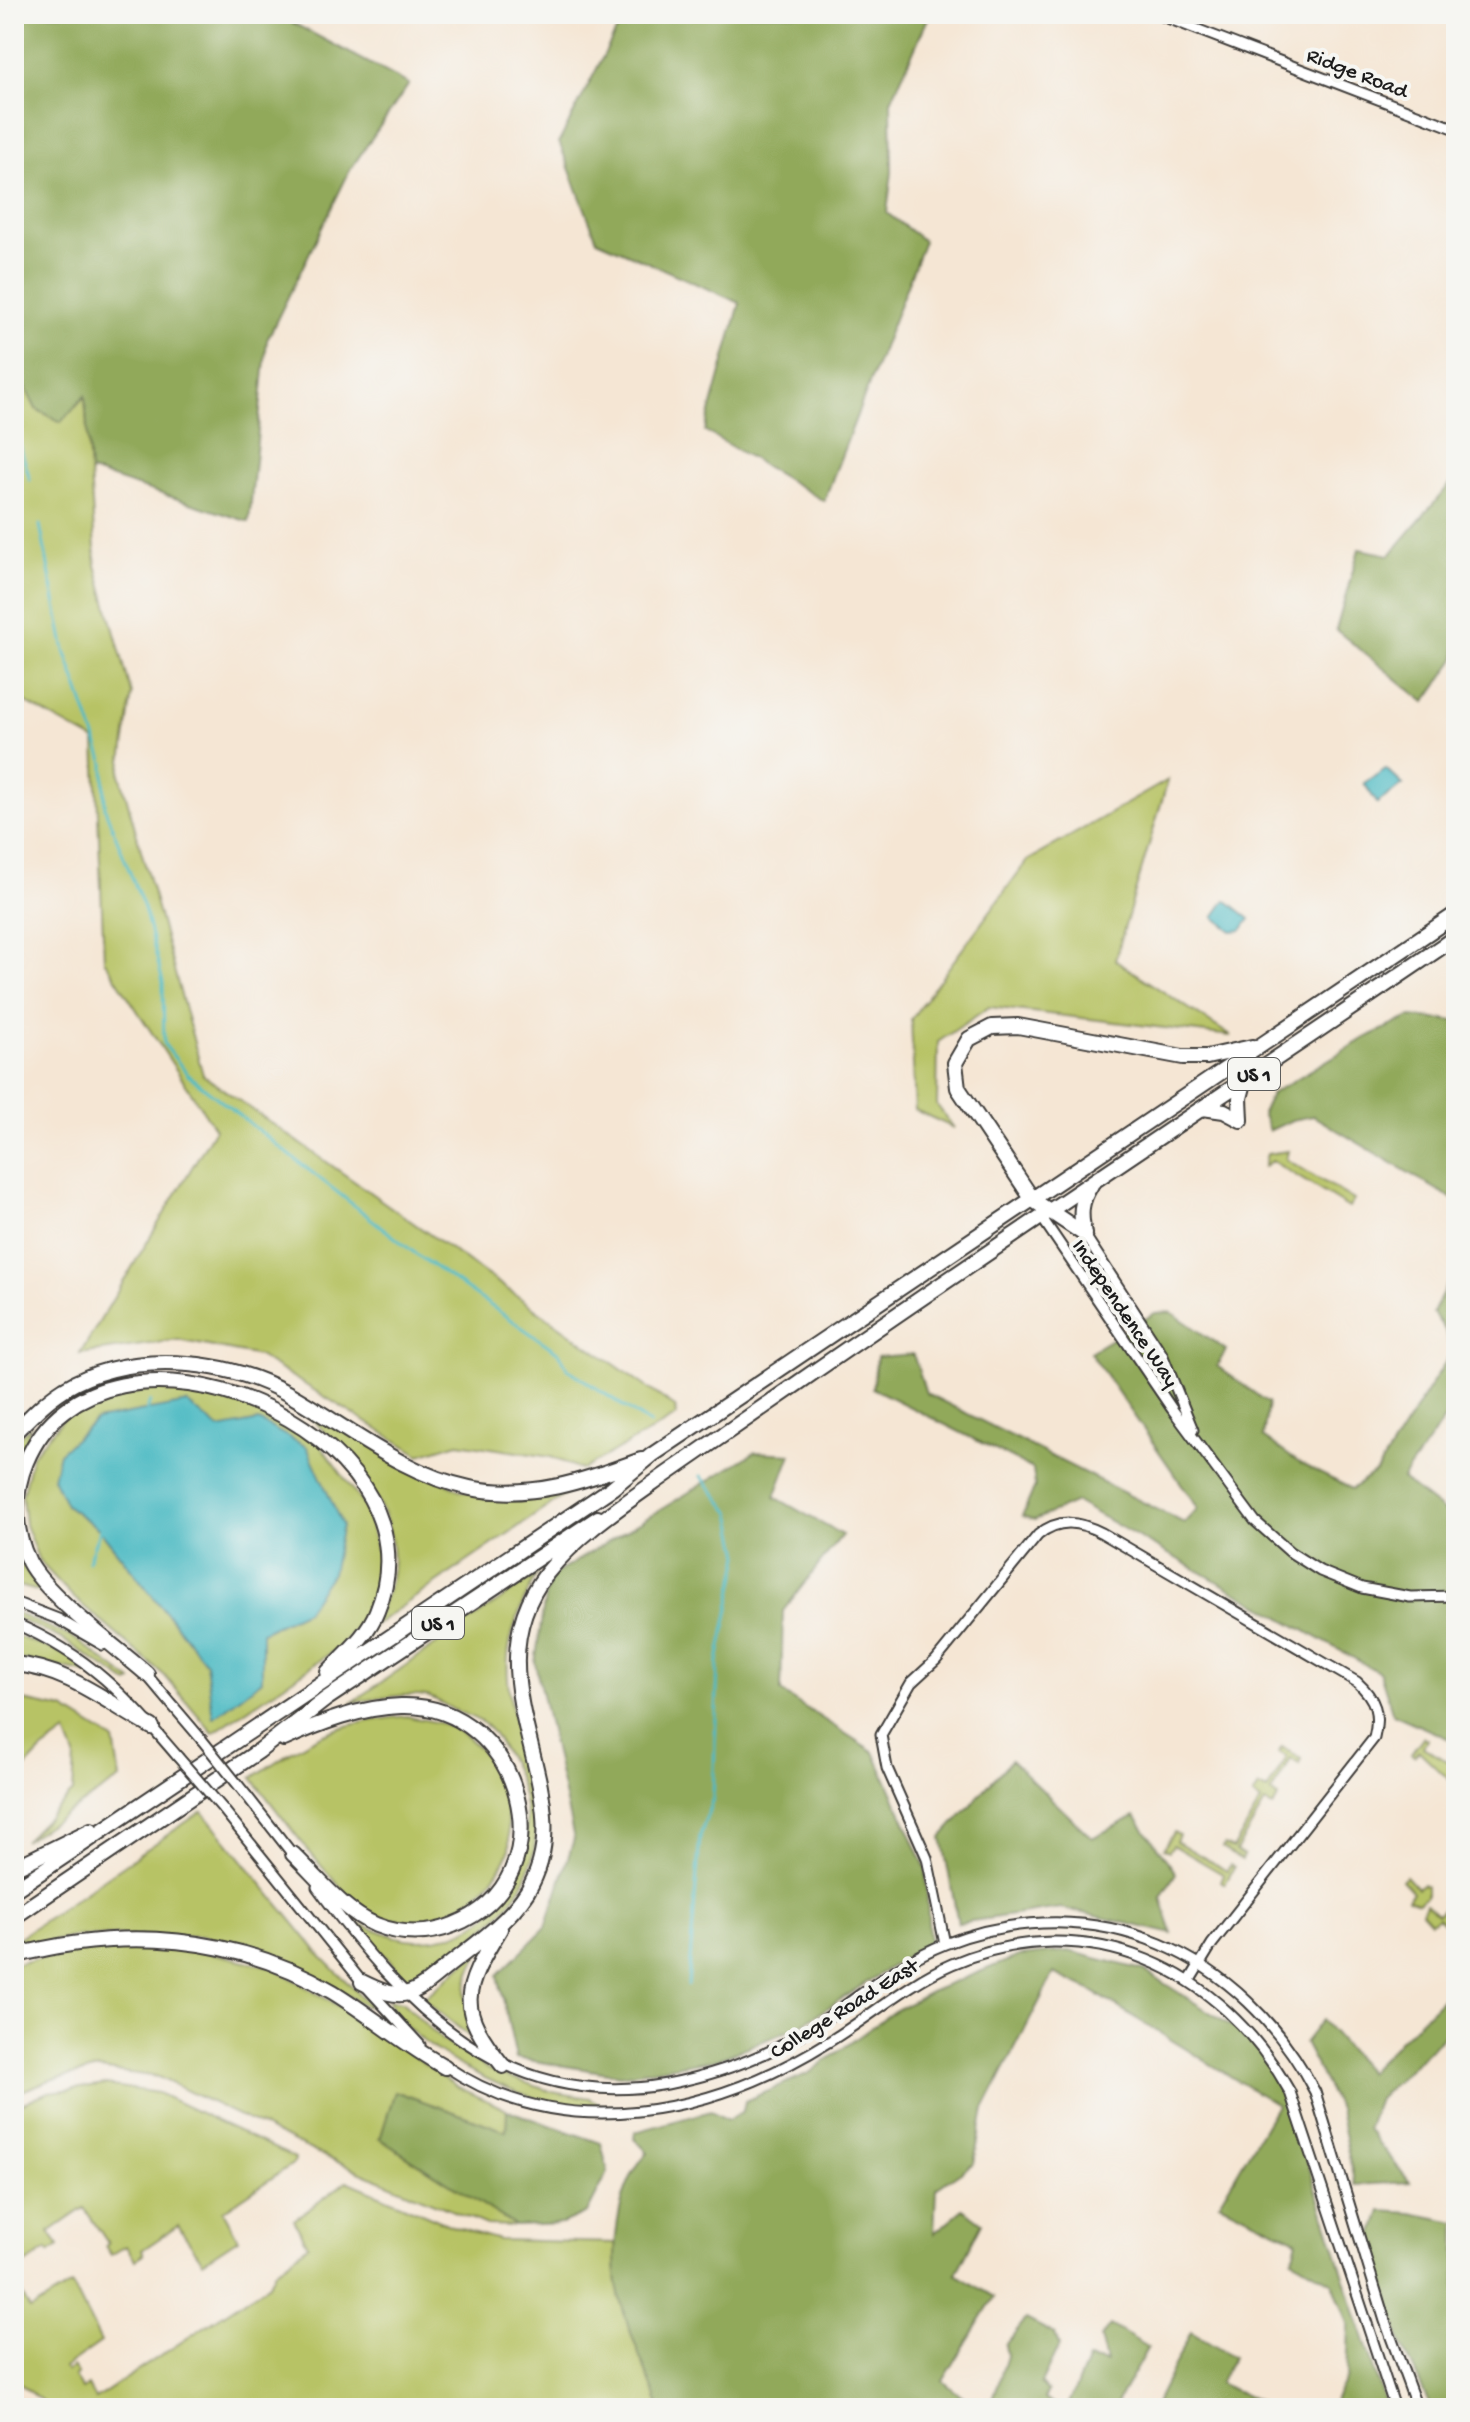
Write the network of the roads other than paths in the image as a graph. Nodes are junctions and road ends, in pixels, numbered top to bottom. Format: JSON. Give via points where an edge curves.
{"nodes":[{"id":1,"x":1157,"y":14,"type":"edge"},
{"id":2,"x":1456,"y":129,"type":"edge"},
{"id":3,"x":1456,"y":914,"type":"edge"},
{"id":4,"x":1456,"y":937,"type":"edge"},
{"id":5,"x":1260,"y":1045,"type":"junction"},
{"id":6,"x":1245,"y":1079,"type":"junction"},
{"id":7,"x":1203,"y":1108,"type":"junction"},
{"id":8,"x":1092,"y":1183,"type":"junction"},
{"id":9,"x":1033,"y":1200,"type":"junction"},
{"id":10,"x":1046,"y":1214,"type":"junction"},
{"id":11,"x":1084,"y":1234,"type":"junction"},
{"id":12,"x":14,"y":1433,"type":"edge"},
{"id":13,"x":1198,"y":1440,"type":"junction"},
{"id":14,"x":652,"y":1455,"type":"junction"},
{"id":15,"x":623,"y":1505,"type":"junction"},
{"id":16,"x":1456,"y":1596,"type":"edge"},
{"id":17,"x":14,"y":1602,"type":"edge"},
{"id":18,"x":14,"y":1623,"type":"edge"},
{"id":19,"x":14,"y":1664,"type":"edge"},
{"id":20,"x":147,"y":1674,"type":"junction"},
{"id":21,"x":316,"y":1686,"type":"junction"},
{"id":22,"x":152,"y":1727,"type":"junction"},
{"id":23,"x":259,"y":1751,"type":"junction"},
{"id":24,"x":124,"y":1816,"type":"junction"},
{"id":25,"x":293,"y":1854,"type":"junction"},
{"id":26,"x":14,"y":1868,"type":"edge"},
{"id":27,"x":14,"y":1890,"type":"edge"},
{"id":28,"x":14,"y":1917,"type":"edge"},
{"id":29,"x":505,"y":1920,"type":"junction"},
{"id":30,"x":945,"y":1944,"type":"junction"},
{"id":31,"x":14,"y":1956,"type":"edge"},
{"id":32,"x":1201,"y":1963,"type":"junction"},
{"id":33,"x":1190,"y":1980,"type":"junction"},
{"id":34,"x":362,"y":1982,"type":"junction"},
{"id":35,"x":407,"y":1995,"type":"junction"},
{"id":36,"x":503,"y":2066,"type":"junction"},
{"id":37,"x":445,"y":2067,"type":"junction"},
{"id":38,"x":1395,"y":2408,"type":"edge"},
{"id":39,"x":1417,"y":2408,"type":"edge"}],
"edges":[{"from":1,"to":2,"type":"street","name":"Ridge Road"},
{"from":3,"to":5,"type":"highway","number":"US 1"},
{"from":4,"to":6,"type":"highway","number":"US 1"},
{"from":5,"to":9,"type":"highway","number":"US 1"},
{"from":5,"to":9,"type":"highway","via":[[1183,1057],[1018,1026],[992,1027],[969,1039],[955,1063],[958,1088]]},
{"from":6,"to":7,"type":"highway","number":"US 1"},
{"from":6,"to":7,"type":"highway","via":[[1241,1120]]},
{"from":7,"to":8,"type":"highway","number":"US 1"},
{"from":8,"to":10,"type":"highway","number":"US 1"},
{"from":8,"to":11,"type":"highway","via":[[1083,1198]]},
{"from":9,"to":10,"type":"highway"},
{"from":9,"to":14,"type":"highway","number":"US 1"},
{"from":10,"to":11,"type":"highway"},
{"from":10,"to":13,"type":"street","name":"Independence Way","via":[[1172,1409]]},
{"from":10,"to":15,"type":"highway","number":"US 1"},
{"from":11,"to":13,"type":"street","name":"Independence Way","via":[[1162,1354]]},
{"from":12,"to":14,"type":"highway","via":[[46,1402],[98,1374],[193,1365],[255,1379],[405,1464],[471,1488],[544,1490],[582,1482]]},
{"from":13,"to":16,"type":"street","name":"Independence Way","via":[[1255,1521],[1320,1571],[1362,1588],[1410,1597]]},
{"from":14,"to":21,"type":"highway","number":"US 1","via":[[612,1488]]},
{"from":15,"to":23,"type":"highway","number":"US 1","via":[[577,1529],[326,1699]]},
{"from":15,"to":29,"type":"highway","via":[[547,1574],[525,1610],[517,1638],[518,1690],[544,1836],[528,1890]]},
{"from":17,"to":20,"type":"street","name":"College Road East","via":[[58,1619]]},
{"from":18,"to":22,"type":"street","name":"College Road East","via":[[96,1670]]},
{"from":19,"to":22,"type":"highway","via":[[76,1680]]},
{"from":20,"to":21,"type":"highway","via":[[50,1590],[29,1563],[16,1509],[19,1479],[51,1422],[76,1404],[106,1391],[177,1383],[249,1397],[284,1413],[341,1460],[375,1511],[384,1534],[385,1590],[366,1631]]},
{"from":20,"to":25,"type":"street","name":"College Road East","bridge":true},
{"from":21,"to":24,"type":"highway","number":"US 1"},
{"from":22,"to":34,"type":"street","name":"College Road East","bridge":true},
{"from":23,"to":25,"type":"highway","via":[[368,1710],[433,1710],[463,1723],[492,1746],[518,1796],[522,1827],[506,1883],[467,1920],[437,1931],[401,1933],[375,1925],[352,1911]]},
{"from":23,"to":28,"type":"highway","number":"US 1"},
{"from":24,"to":26,"type":"highway"},
{"from":24,"to":27,"type":"highway","number":"US 1"},
{"from":25,"to":35,"type":"street","name":"College Road East","via":[[340,1919]]},
{"from":29,"to":35,"type":"highway"},
{"from":29,"to":36,"type":"highway","via":[[477,1967],[469,1994],[476,2033]]},
{"from":30,"to":32,"type":"street","name":"College Road East","via":[[1012,1927],[1077,1923],[1154,1940]]},
{"from":30,"to":32,"type":"street","via":[[927,1858],[887,1768],[881,1735],[911,1683],[1038,1535],[1048,1527],[1075,1522],[1357,1682],[1376,1706],[1374,1738]]},
{"from":30,"to":36,"type":"street","name":"College Road East","via":[[802,2034],[709,2076],[609,2090],[549,2081]]},
{"from":31,"to":37,"type":"highway","via":[[77,1942],[131,1938],[190,1941],[243,1952],[297,1972]]},
{"from":32,"to":33,"type":"street"},
{"from":32,"to":39,"type":"street","name":"College Road East","via":[[1273,2026],[1315,2092]]},
{"from":33,"to":37,"type":"street","name":"College Road East","via":[[1151,1960],[1079,1944],[1021,1945],[987,1952],[932,1973],[781,2069],[734,2089],[611,2116],[520,2102]]},
{"from":33,"to":38,"type":"street","name":"College Road East","via":[[1240,2019],[1268,2052],[1290,2092]]},
{"from":34,"to":35,"type":"highway","via":[[390,1996]]},
{"from":34,"to":37,"type":"street","name":"College Road East"},
{"from":35,"to":36,"type":"street","name":"College Road East","via":[[439,2025]]}]}
